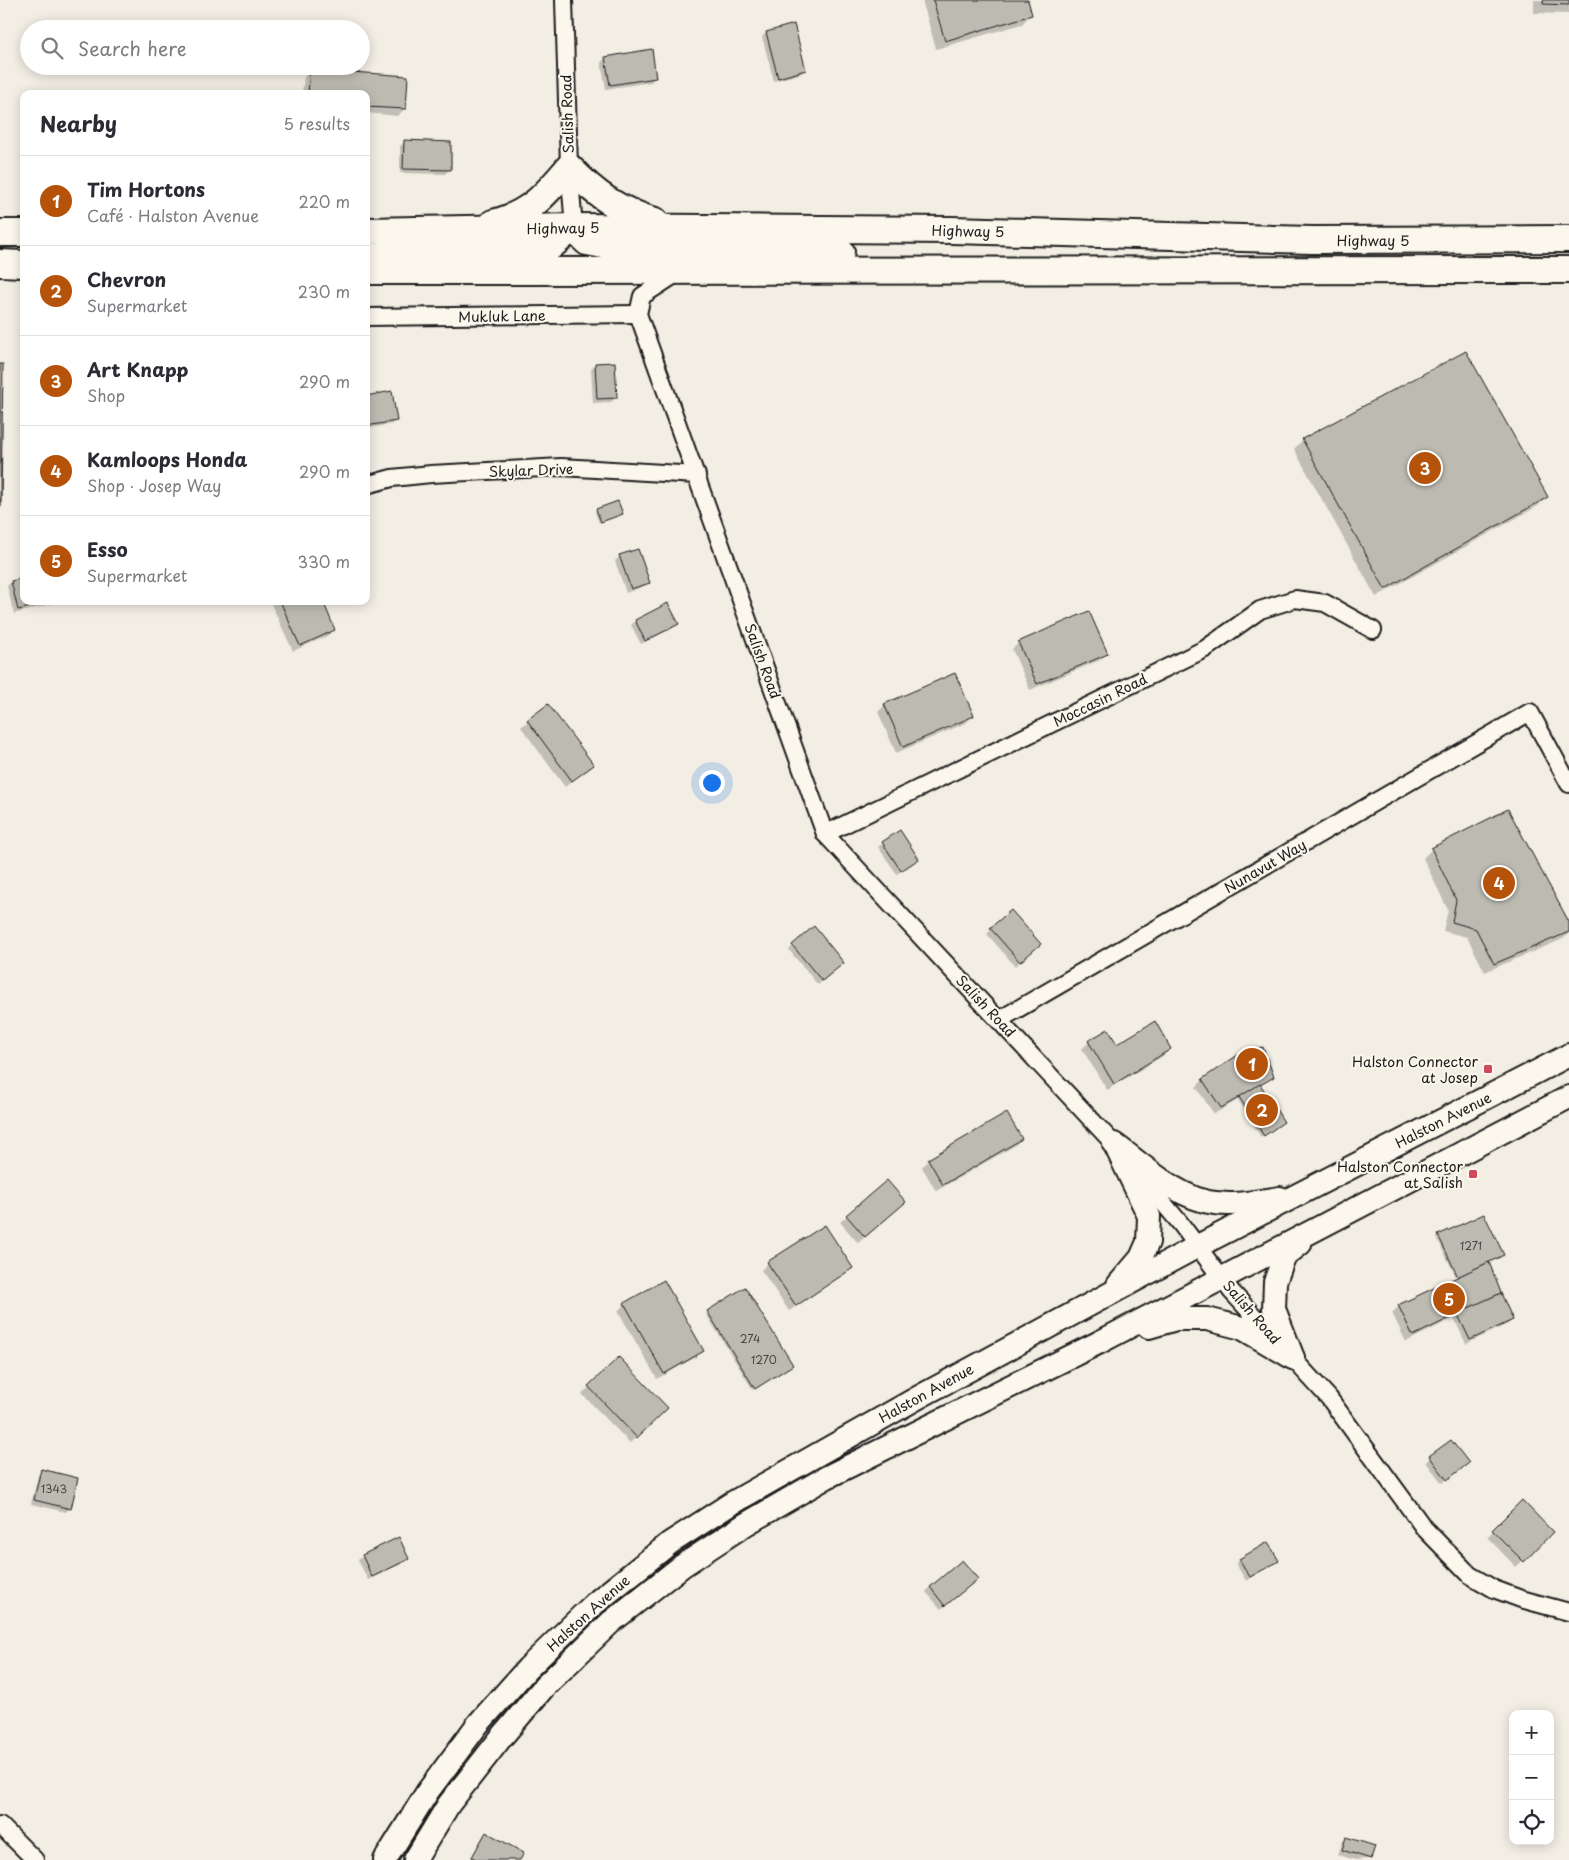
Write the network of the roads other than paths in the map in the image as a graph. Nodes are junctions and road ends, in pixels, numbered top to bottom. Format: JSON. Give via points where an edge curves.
{"nodes":[{"id":1,"x":564,"y":0,"type":"edge"},
{"id":2,"x":569,"y":167,"type":"junction"},
{"id":3,"x":574,"y":228,"type":"junction"},
{"id":4,"x":683,"y":229,"type":"junction"},
{"id":5,"x":463,"y":230,"type":"junction"},
{"id":6,"x":370,"y":231,"type":"edge"},
{"id":7,"x":0,"y":233,"type":"edge"},
{"id":8,"x":20,"y":233,"type":"edge"},
{"id":9,"x":1569,"y":239,"type":"edge"},
{"id":10,"x":370,"y":258,"type":"edge"},
{"id":11,"x":0,"y":263,"type":"edge"},
{"id":12,"x":20,"y":264,"type":"edge"},
{"id":13,"x":681,"y":270,"type":"junction"},
{"id":14,"x":973,"y":270,"type":"junction"},
{"id":15,"x":1569,"y":270,"type":"edge"},
{"id":16,"x":370,"y":271,"type":"edge"},
{"id":17,"x":638,"y":314,"type":"junction"},
{"id":18,"x":370,"y":317,"type":"edge"},
{"id":19,"x":697,"y":475,"type":"junction"},
{"id":20,"x":370,"y":484,"type":"edge"},
{"id":21,"x":1373,"y":630,"type":"dead end"},
{"id":22,"x":1569,"y":784,"type":"edge"},
{"id":23,"x":825,"y":834,"type":"junction"},
{"id":24,"x":999,"y":1020,"type":"junction"},
{"id":25,"x":1569,"y":1055,"type":"edge"},
{"id":26,"x":1569,"y":1097,"type":"edge"},
{"id":27,"x":1114,"y":1144,"type":"junction"},
{"id":28,"x":1298,"y":1195,"type":"junction"},
{"id":29,"x":1328,"y":1224,"type":"junction"},
{"id":30,"x":1198,"y":1246,"type":"junction"},
{"id":31,"x":1223,"y":1279,"type":"junction"},
{"id":32,"x":1112,"y":1292,"type":"junction"},
{"id":33,"x":1100,"y":1342,"type":"junction"},
{"id":34,"x":1293,"y":1358,"type":"junction"},
{"id":35,"x":1569,"y":1612,"type":"edge"},
{"id":36,"x":0,"y":1826,"type":"edge"},
{"id":37,"x":35,"y":1860,"type":"edge"},
{"id":38,"x":385,"y":1860,"type":"edge"},
{"id":39,"x":415,"y":1860,"type":"edge"}],
"edges":[{"from":1,"to":2,"type":"street","name":"Salish Road"},
{"from":2,"to":3,"type":"street","name":"Salish Road"},
{"from":2,"to":4,"type":"highway","via":[[589,187],[619,208]]},
{"from":2,"to":5,"type":"highway","via":[[544,196],[522,213],[500,222]]},
{"from":3,"to":4,"type":"highway","name":"Highway 5"},
{"from":3,"to":5,"type":"highway","name":"Highway 5"},
{"from":3,"to":10,"type":"highway","via":[[550,247],[422,251]]},
{"from":3,"to":14,"type":"highway","via":[[587,242],[609,246],[946,254]]},
{"from":4,"to":9,"type":"highway","name":"Highway 5","via":[[952,230],[1313,240]]},
{"from":5,"to":6,"type":"highway","name":"Highway 5"},
{"from":7,"to":8,"type":"highway"},
{"from":11,"to":12,"type":"highway"},
{"from":13,"to":14,"type":"highway"},
{"from":13,"to":16,"type":"highway"},
{"from":13,"to":17,"type":"street","via":[[642,296]]},
{"from":14,"to":15,"type":"highway"},
{"from":17,"to":18,"type":"street","name":"Mukluk Lane"},
{"from":17,"to":19,"type":"street","name":"Salish Road"},
{"from":19,"to":20,"type":"street","name":"Skylar Drive","via":[[561,467],[431,474]]},
{"from":19,"to":23,"type":"street","name":"Salish Road"},
{"from":21,"to":23,"type":"street","name":"Moccasin Road","via":[[1325,603],[1295,599],[1260,610],[1205,649]]},
{"from":22,"to":24,"type":"street","name":"Nunavut Way","via":[[1530,712]]},
{"from":23,"to":24,"type":"street","name":"Salish Road"},
{"from":24,"to":27,"type":"street","name":"Salish Road"},
{"from":25,"to":28,"type":"main road","name":"Halston Avenue"},
{"from":26,"to":29,"type":"main road","name":"Halston Avenue"},
{"from":27,"to":28,"type":"main road","via":[[1180,1192],[1214,1203],[1240,1204]]},
{"from":27,"to":30,"type":"street","name":"Salish Road"},
{"from":27,"to":32,"type":"main road","via":[[1149,1216],[1148,1242],[1141,1258]]},
{"from":28,"to":30,"type":"main road","name":"Halston Avenue"},
{"from":29,"to":31,"type":"main road","name":"Halston Avenue"},
{"from":29,"to":34,"type":"main road","via":[[1284,1257],[1275,1282],[1274,1309]]},
{"from":30,"to":31,"type":"street","name":"Salish Road"},
{"from":30,"to":32,"type":"main road","name":"Halston Avenue"},
{"from":31,"to":33,"type":"main road","name":"Halston Avenue"},
{"from":31,"to":34,"type":"street","name":"Salish Road"},
{"from":32,"to":38,"type":"main road","name":"Halston Avenue","via":[[812,1456],[670,1543],[594,1604],[528,1668],[467,1738],[428,1791]]},
{"from":33,"to":34,"type":"main road","via":[[1176,1319],[1206,1319],[1242,1328]]},
{"from":33,"to":39,"type":"main road","name":"Halston Avenue","via":[[827,1477],[682,1566],[611,1622],[544,1687],[449,1804]]},
{"from":34,"to":35,"type":"street","name":"Salish Road","via":[[1329,1398],[1424,1528],[1470,1575],[1503,1592]]},
{"from":36,"to":37,"type":"street"}]}
